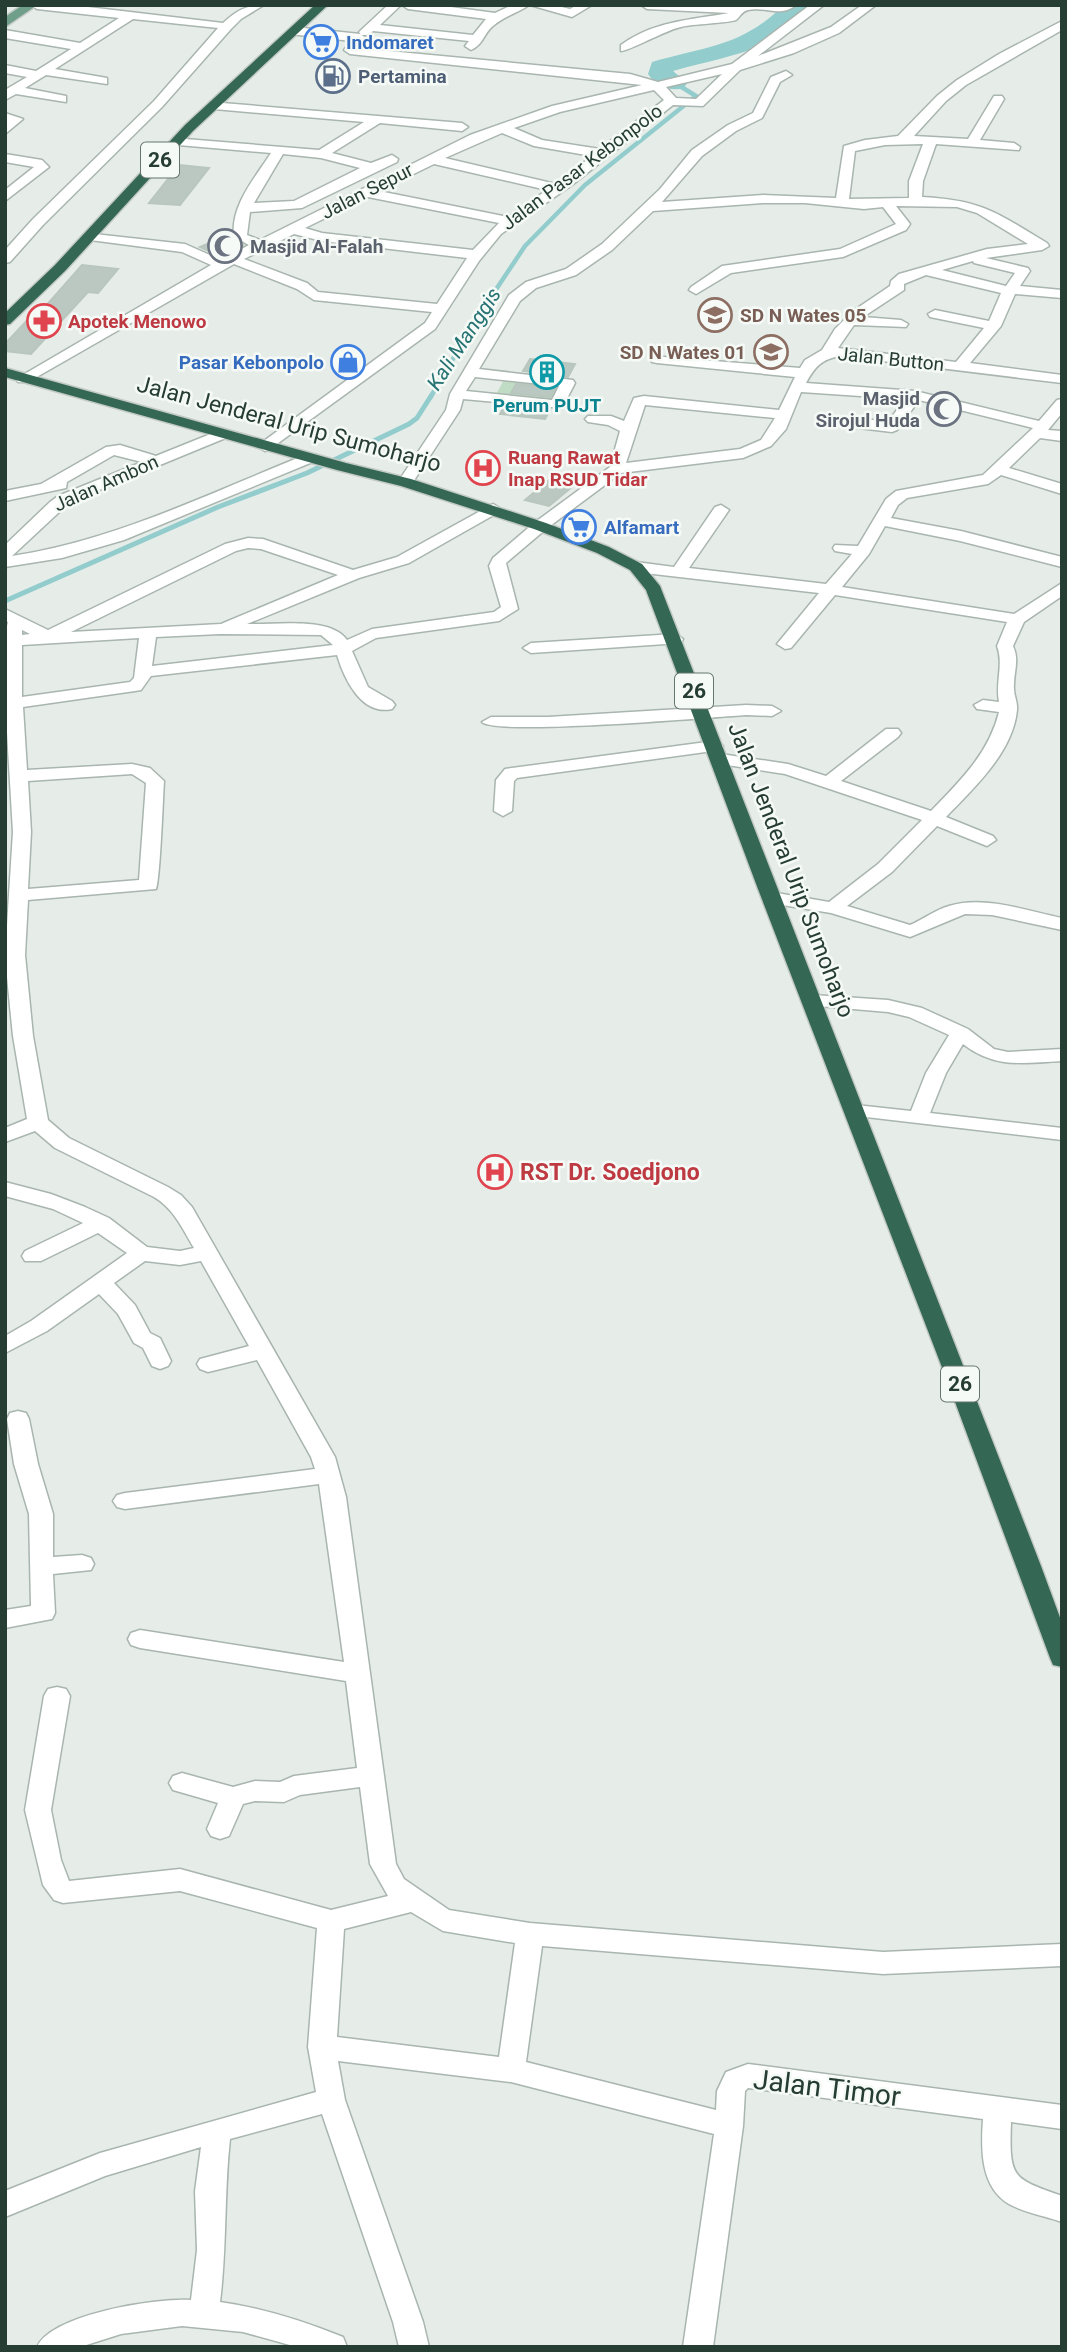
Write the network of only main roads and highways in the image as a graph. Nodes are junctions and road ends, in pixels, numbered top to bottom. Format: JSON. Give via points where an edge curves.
{"nodes":[{"id":1,"x":31,"y":5,"type":"edge"},
{"id":2,"x":322,"y":5,"type":"edge"},
{"id":3,"x":5,"y":23,"type":"edge"},
{"id":4,"x":5,"y":321,"type":"edge"},
{"id":5,"x":5,"y":372,"type":"edge"},
{"id":6,"x":1062,"y":1658,"type":"edge"}],
"edges":[{"from":1,"to":3,"type":"main road"},
{"from":2,"to":4,"type":"highway","number":"26","via":[[214,105]]},
{"from":5,"to":6,"type":"highway","name":"Jalan Jenderal Urip Sumoharjo","number":"26","via":[[407,482],[540,526],[636,567],[654,589],[674,639]]}]}
